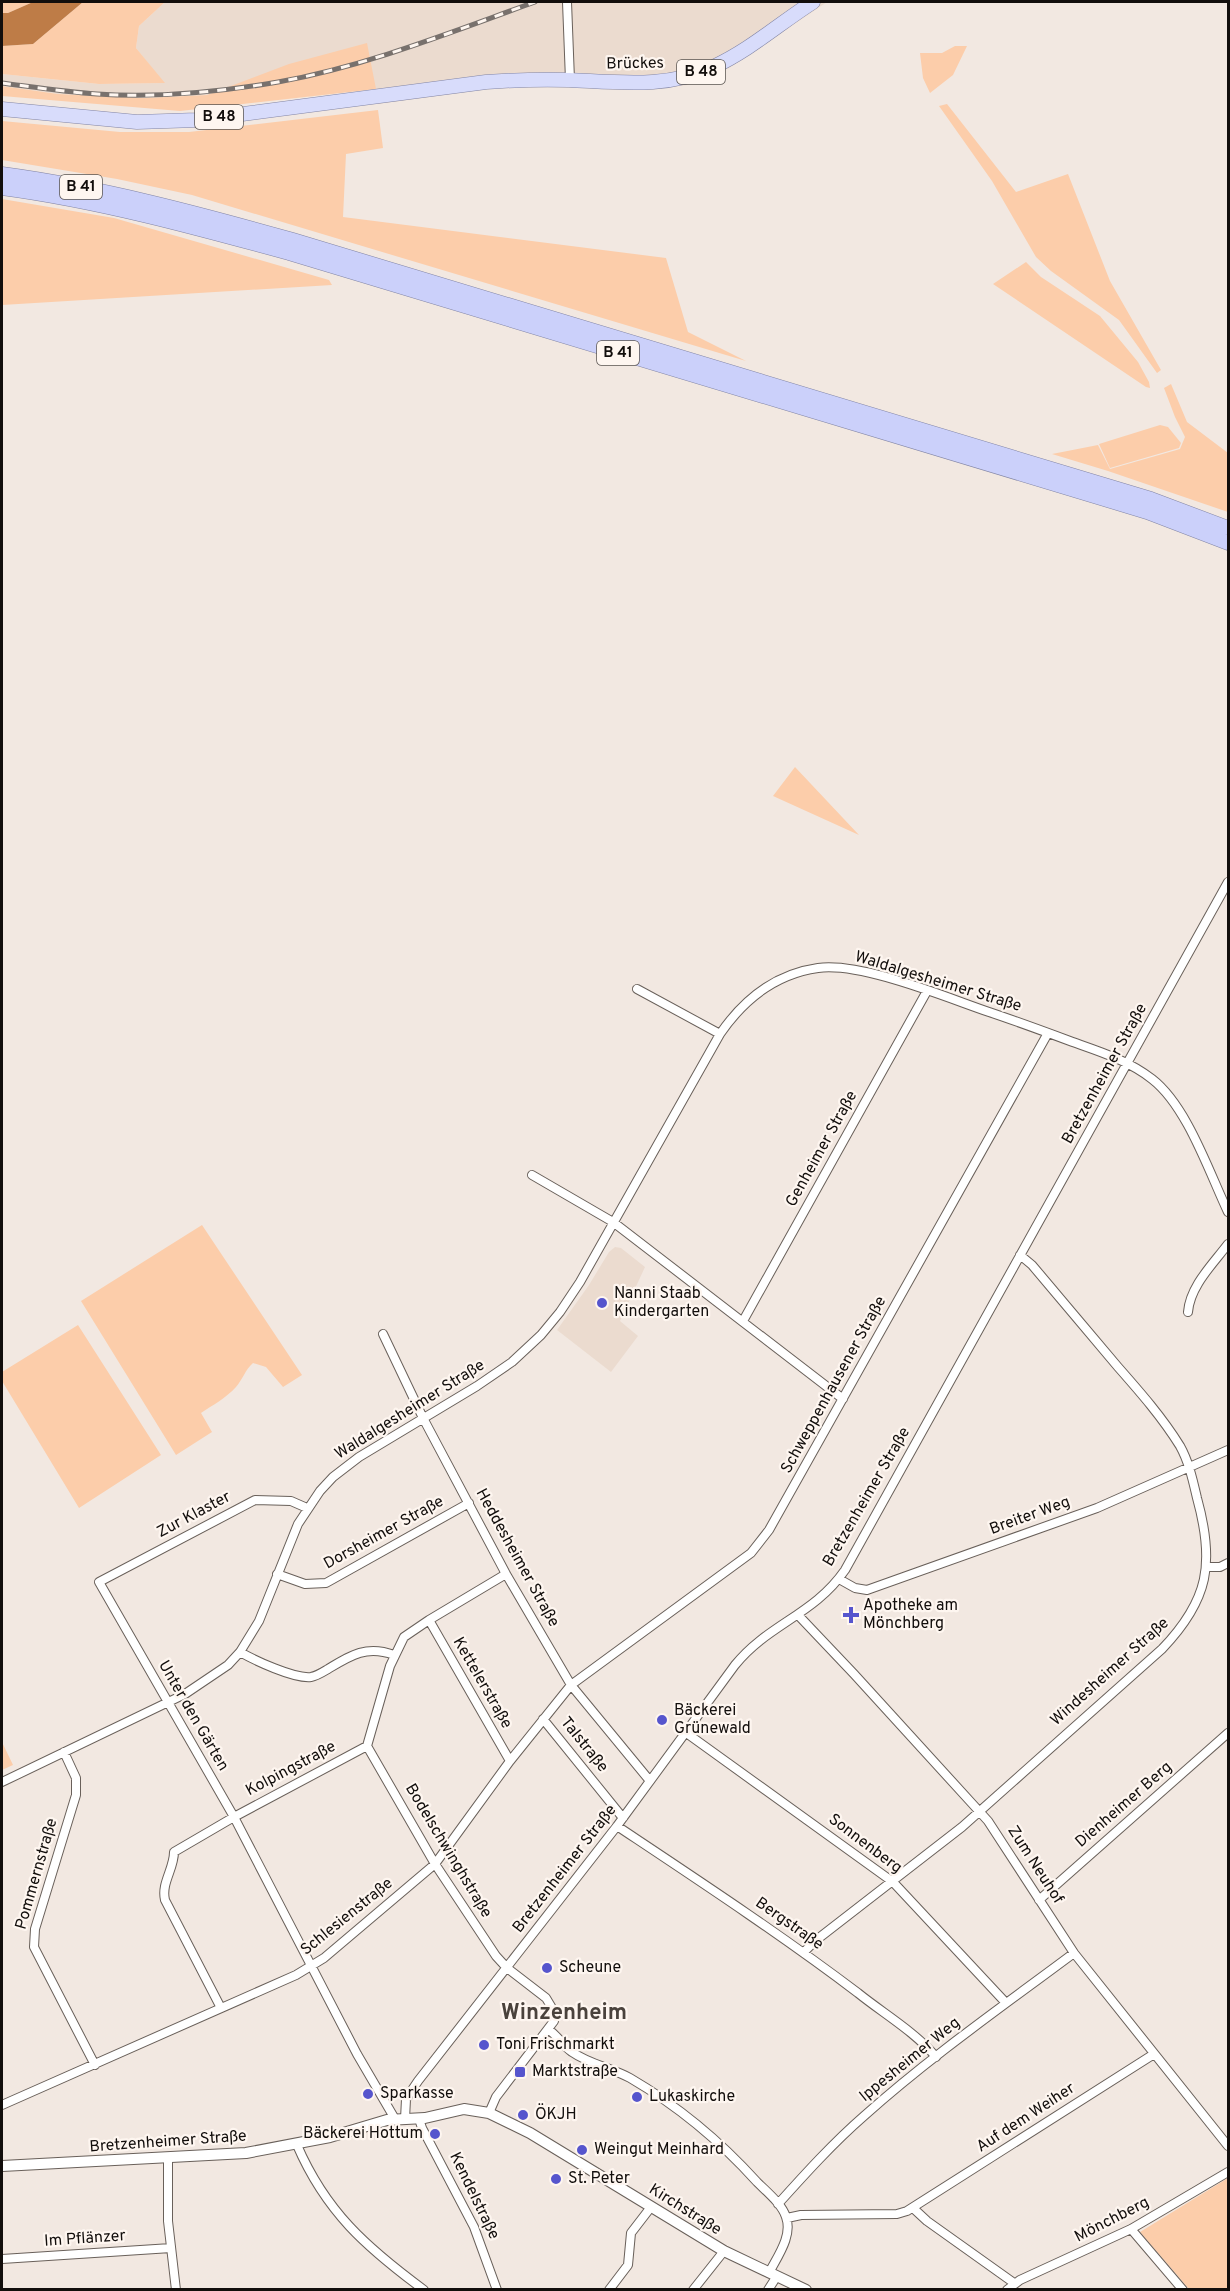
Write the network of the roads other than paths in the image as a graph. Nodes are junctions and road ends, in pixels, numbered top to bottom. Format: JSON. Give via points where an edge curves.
{"nodes":[{"id":1,"x":567,"y":2,"type":"edge"},
{"id":2,"x":813,"y":2,"type":"edge"},
{"id":3,"x":570,"y":80,"type":"junction"},
{"id":4,"x":2,"y":109,"type":"edge"},
{"id":5,"x":2,"y":174,"type":"edge"},
{"id":6,"x":2,"y":188,"type":"edge"},
{"id":7,"x":1228,"y":528,"type":"edge"},
{"id":8,"x":1228,"y":543,"type":"edge"},
{"id":9,"x":1228,"y":882,"type":"edge"},
{"id":10,"x":637,"y":989,"type":"dead end"},
{"id":11,"x":927,"y":991,"type":"junction"},
{"id":12,"x":1048,"y":1033,"type":"junction"},
{"id":13,"x":720,"y":1034,"type":"junction"},
{"id":14,"x":1129,"y":1063,"type":"junction"},
{"id":15,"x":532,"y":1175,"type":"dead end"},
{"id":16,"x":1228,"y":1212,"type":"edge"},
{"id":17,"x":613,"y":1222,"type":"junction"},
{"id":18,"x":1228,"y":1244,"type":"edge"},
{"id":19,"x":1020,"y":1255,"type":"junction"},
{"id":20,"x":1188,"y":1312,"type":"dead end"},
{"id":21,"x":743,"y":1321,"type":"junction"},
{"id":22,"x":383,"y":1334,"type":"dead end"},
{"id":23,"x":843,"y":1398,"type":"junction"},
{"id":24,"x":423,"y":1418,"type":"junction"},
{"id":25,"x":1228,"y":1450,"type":"edge"},
{"id":26,"x":1189,"y":1469,"type":"junction"},
{"id":27,"x":469,"y":1503,"type":"junction"},
{"id":28,"x":307,"y":1508,"type":"junction"},
{"id":29,"x":1228,"y":1563,"type":"edge"},
{"id":30,"x":1207,"y":1567,"type":"junction"},
{"id":31,"x":277,"y":1574,"type":"junction"},
{"id":32,"x":506,"y":1574,"type":"junction"},
{"id":33,"x":839,"y":1579,"type":"junction"},
{"id":34,"x":99,"y":1582,"type":"joint"},
{"id":35,"x":798,"y":1615,"type":"junction"},
{"id":36,"x":429,"y":1620,"type":"junction"},
{"id":37,"x":240,"y":1652,"type":"junction"},
{"id":38,"x":394,"y":1655,"type":"junction"},
{"id":39,"x":571,"y":1685,"type":"junction"},
{"id":40,"x":168,"y":1703,"type":"junction"},
{"id":41,"x":543,"y":1719,"type":"junction"},
{"id":42,"x":686,"y":1732,"type":"junction"},
{"id":43,"x":1228,"y":1733,"type":"edge"},
{"id":44,"x":367,"y":1746,"type":"junction"},
{"id":45,"x":64,"y":1752,"type":"junction"},
{"id":46,"x":510,"y":1761,"type":"junction"},
{"id":47,"x":650,"y":1781,"type":"junction"},
{"id":48,"x":2,"y":1782,"type":"edge"},
{"id":49,"x":980,"y":1810,"type":"junction"},
{"id":50,"x":234,"y":1817,"type":"junction"},
{"id":51,"x":623,"y":1818,"type":"junction"},
{"id":52,"x":617,"y":1826,"type":"junction"},
{"id":53,"x":435,"y":1864,"type":"junction"},
{"id":54,"x":893,"y":1882,"type":"junction"},
{"id":55,"x":1039,"y":1900,"type":"junction"},
{"id":56,"x":804,"y":1952,"type":"junction"},
{"id":57,"x":1074,"y":1953,"type":"junction"},
{"id":58,"x":312,"y":1966,"type":"junction"},
{"id":59,"x":507,"y":1968,"type":"junction"},
{"id":60,"x":1006,"y":2003,"type":"junction"},
{"id":61,"x":221,"y":2008,"type":"junction"},
{"id":62,"x":549,"y":2030,"type":"junction"},
{"id":63,"x":1154,"y":2054,"type":"junction"},
{"id":64,"x":936,"y":2057,"type":"junction"},
{"id":65,"x":95,"y":2065,"type":"junction"},
{"id":66,"x":2,"y":2105,"type":"edge"},
{"id":67,"x":489,"y":2113,"type":"junction"},
{"id":68,"x":400,"y":2119,"type":"junction"},
{"id":69,"x":419,"y":2119,"type":"junction"},
{"id":70,"x":297,"y":2145,"type":"junction"},
{"id":71,"x":1228,"y":2146,"type":"edge"},
{"id":72,"x":168,"y":2158,"type":"junction"},
{"id":73,"x":2,"y":2166,"type":"edge"},
{"id":74,"x":1228,"y":2172,"type":"edge"},
{"id":75,"x":778,"y":2204,"type":"junction"},
{"id":76,"x":651,"y":2207,"type":"junction"},
{"id":77,"x":913,"y":2208,"type":"junction"},
{"id":78,"x":787,"y":2217,"type":"junction"},
{"id":79,"x":1131,"y":2229,"type":"junction"},
{"id":80,"x":171,"y":2248,"type":"junction"},
{"id":81,"x":724,"y":2251,"type":"junction"},
{"id":82,"x":2,"y":2259,"type":"edge"},
{"id":83,"x":773,"y":2274,"type":"junction"},
{"id":84,"x":1014,"y":2283,"type":"junction"},
{"id":85,"x":176,"y":2289,"type":"edge"},
{"id":86,"x":424,"y":2289,"type":"edge"},
{"id":87,"x":497,"y":2289,"type":"edge"},
{"id":88,"x":609,"y":2289,"type":"edge"},
{"id":89,"x":693,"y":2289,"type":"edge"},
{"id":90,"x":768,"y":2289,"type":"edge"},
{"id":91,"x":806,"y":2289,"type":"edge"},
{"id":92,"x":1006,"y":2289,"type":"edge"},
{"id":93,"x":1183,"y":2289,"type":"edge"}],
"edges":[{"from":1,"to":3,"type":"street"},
{"from":2,"to":3,"type":"main road","name":"Brückes","number":"B 48","via":[[735,55],[691,75],[654,82]]},
{"from":3,"to":4,"type":"main road","name":"Brückes","number":"B 48","via":[[514,80],[436,88],[197,120],[137,122]]},
{"from":5,"to":7,"type":"highway","number":"B 41","via":[[118,195],[293,240],[1151,499]]},
{"from":6,"to":8,"type":"highway","number":"B 41","via":[[166,219],[289,253],[1147,512]]},
{"from":9,"to":14,"type":"street","name":"Bretzenheimer Straße"},
{"from":10,"to":13,"type":"street"},
{"from":11,"to":12,"type":"street","name":"Waldalgesheimer Straße"},
{"from":11,"to":13,"type":"street","name":"Waldalgesheimer Straße","via":[[842,967],[819,968],[787,976],[761,990],[732,1016]]},
{"from":11,"to":21,"type":"street","name":"Genheimer Straße"},
{"from":12,"to":14,"type":"street","name":"Waldalgesheimer Straße"},
{"from":12,"to":23,"type":"street","name":"Schweppenhausener Straße"},
{"from":13,"to":17,"type":"street","name":"Waldalgesheimer Straße"},
{"from":14,"to":16,"type":"street","via":[[1154,1080],[1182,1113]]},
{"from":14,"to":19,"type":"street","name":"Bretzenheimer Straße"},
{"from":15,"to":17,"type":"street"},
{"from":17,"to":21,"type":"street"},
{"from":17,"to":24,"type":"street","name":"Waldalgesheimer Straße","via":[[574,1292],[537,1340],[499,1371]]},
{"from":18,"to":20,"type":"street","via":[[1193,1292]]},
{"from":19,"to":26,"type":"street","name":"Windesheimer Straße","via":[[1153,1409],[1180,1447]]},
{"from":19,"to":33,"type":"street","name":"Bretzenheimer Straße"},
{"from":21,"to":23,"type":"street"},
{"from":22,"to":24,"type":"street","name":"Heddesheimer Straße"},
{"from":23,"to":39,"type":"street","name":"Schweppenhausener Straße","via":[[769,1530],[751,1553]]},
{"from":24,"to":27,"type":"street","name":"Heddesheimer Straße"},
{"from":24,"to":28,"type":"street","name":"Waldalgesheimer Straße","via":[[345,1467]]},
{"from":25,"to":26,"type":"street","name":"Breiter Weg"},
{"from":26,"to":30,"type":"street","name":"Windesheimer Straße","via":[[1207,1537]]},
{"from":26,"to":33,"type":"street","name":"Breiter Weg","via":[[1097,1508],[867,1590]]},
{"from":27,"to":31,"type":"street","name":"Dorsheimer Straße","via":[[326,1583],[305,1584]]},
{"from":27,"to":32,"type":"street","name":"Heddesheimer Straße"},
{"from":28,"to":31,"type":"street","name":"Waldalgesheimer Straße"},
{"from":28,"to":34,"type":"street","name":"Zur Klaster","via":[[291,1501],[255,1500]]},
{"from":29,"to":30,"type":"street"},
{"from":30,"to":49,"type":"street","name":"Windesheimer Straße","via":[[1193,1611],[1173,1637]]},
{"from":31,"to":37,"type":"street","name":"Waldalgesheimer Straße","via":[[259,1621]]},
{"from":32,"to":36,"type":"street"},
{"from":32,"to":39,"type":"street","name":"Heddesheimer Straße"},
{"from":33,"to":35,"type":"street","name":"Bretzenheimer Straße"},
{"from":34,"to":40,"type":"street","name":"Unter den Gärten"},
{"from":35,"to":42,"type":"street","name":"Bretzenheimer Straße","via":[[769,1632],[742,1656]]},
{"from":35,"to":49,"type":"street","name":"Zum Neuhof"},
{"from":36,"to":38,"type":"street","via":[[408,1633]]},
{"from":36,"to":46,"type":"street","name":"Kettelerstraße"},
{"from":37,"to":38,"type":"street","via":[[311,1677],[364,1652],[376,1650]]},
{"from":37,"to":40,"type":"street","name":"Waldalgesheimer Straße","via":[[203,1683]]},
{"from":38,"to":44,"type":"street"},
{"from":39,"to":41,"type":"street","name":"Schlesienstraße"},
{"from":39,"to":47,"type":"street","name":"Heddesheimer Straße"},
{"from":40,"to":45,"type":"street","name":"Waldalgesheimer Straße"},
{"from":40,"to":50,"type":"street","name":"Unter den Gärten"},
{"from":41,"to":46,"type":"street","name":"Schlesienstraße"},
{"from":41,"to":51,"type":"street","name":"Talstraße"},
{"from":42,"to":47,"type":"street","name":"Bretzenheimer Straße"},
{"from":42,"to":54,"type":"street","name":"Sonnenberg"},
{"from":43,"to":55,"type":"street","name":"Dienheimer Berg"},
{"from":44,"to":50,"type":"street","name":"Kolpingstraße"},
{"from":44,"to":53,"type":"street","name":"Bodelschwinghstraße"},
{"from":45,"to":48,"type":"street","name":"Waldalgesheimer Straße"},
{"from":45,"to":65,"type":"street","name":"Pommernstraße","via":[[76,1778],[76,1795],[35,1929],[34,1947]]},
{"from":46,"to":53,"type":"street","name":"Schlesienstraße"},
{"from":47,"to":51,"type":"street","name":"Bretzenheimer Straße"},
{"from":49,"to":54,"type":"street","name":"Windesheimer Straße"},
{"from":49,"to":55,"type":"street","name":"Zum Neuhof"},
{"from":50,"to":58,"type":"street","name":"Unter den Gärten"},
{"from":50,"to":61,"type":"street","name":"Kolpingstraße","via":[[174,1852],[163,1893]]},
{"from":51,"to":52,"type":"street","name":"Bretzenheimer Straße"},
{"from":52,"to":56,"type":"street","name":"Bergstraße"},
{"from":52,"to":59,"type":"street","name":"Bretzenheimer Straße"},
{"from":53,"to":58,"type":"street","name":"Schlesienstraße"},
{"from":53,"to":59,"type":"street","name":"Bodelschwinghstraße"},
{"from":54,"to":56,"type":"street","name":"Windesheimer Straße"},
{"from":54,"to":60,"type":"street","name":"Sonnenberg"},
{"from":55,"to":57,"type":"street","name":"Zum Neuhof"},
{"from":56,"to":64,"type":"street","name":"Bergstraße"},
{"from":57,"to":60,"type":"street","name":"Ippesheimer Weg"},
{"from":57,"to":63,"type":"street","name":"Zum Neuhof"},
{"from":58,"to":61,"type":"street","name":"Schlesienstraße"},
{"from":58,"to":68,"type":"street","name":"Unter den Gärten","via":[[357,2054]]},
{"from":59,"to":62,"type":"street","name":"Bodelschwinghstraße","via":[[549,2001],[554,2017]]},
{"from":59,"to":68,"type":"street","name":"Bretzenheimer Straße","via":[[408,2094]]},
{"from":60,"to":64,"type":"street","name":"Ippesheimer Weg"},
{"from":61,"to":65,"type":"street","name":"Schlesienstraße"},
{"from":62,"to":67,"type":"street","via":[[496,2097]]},
{"from":62,"to":75,"type":"street","via":[[575,2054],[628,2077],[690,2119],[728,2150]]},
{"from":63,"to":71,"type":"street","name":"Zum Neuhof"},
{"from":63,"to":77,"type":"street","name":"Auf dem Weiher"},
{"from":64,"to":75,"type":"street","name":"Ippesheimer Weg","via":[[842,2136]]},
{"from":65,"to":66,"type":"street","name":"Schlesienstraße"},
{"from":67,"to":69,"type":"street","name":"Kirchstraße","via":[[458,2110]]},
{"from":67,"to":76,"type":"street","name":"Kirchstraße","via":[[530,2133]]},
{"from":68,"to":69,"type":"street","name":"Bretzenheimer Straße"},
{"from":68,"to":70,"type":"street","name":"Bretzenheimer Straße"},
{"from":69,"to":87,"type":"street","name":"Kendelstraße","via":[[474,2227]]},
{"from":70,"to":72,"type":"street","name":"Bretzenheimer Straße"},
{"from":70,"to":86,"type":"street","via":[[323,2196],[344,2222]]},
{"from":72,"to":73,"type":"street","name":"Bretzenheimer Straße"},
{"from":72,"to":80,"type":"street"},
{"from":74,"to":79,"type":"street","name":"Mönchberg"},
{"from":75,"to":78,"type":"street"},
{"from":76,"to":81,"type":"street","name":"Kirchstraße"},
{"from":76,"to":88,"type":"street","via":[[631,2233],[628,2265]]},
{"from":77,"to":78,"type":"street","name":"Auf dem Weiher","via":[[897,2214]]},
{"from":77,"to":84,"type":"street"},
{"from":78,"to":83,"type":"street","via":[[788,2228]]},
{"from":79,"to":84,"type":"street","name":"Mönchberg"},
{"from":79,"to":93,"type":"street"},
{"from":80,"to":82,"type":"street","name":"Im Pflänzer"},
{"from":80,"to":85,"type":"street"},
{"from":81,"to":83,"type":"street","name":"Kirchstraße"},
{"from":81,"to":89,"type":"street"},
{"from":83,"to":90,"type":"street"},
{"from":83,"to":91,"type":"street","name":"Kirchstraße"},
{"from":84,"to":92,"type":"street","name":"Mönchberg"}]}
